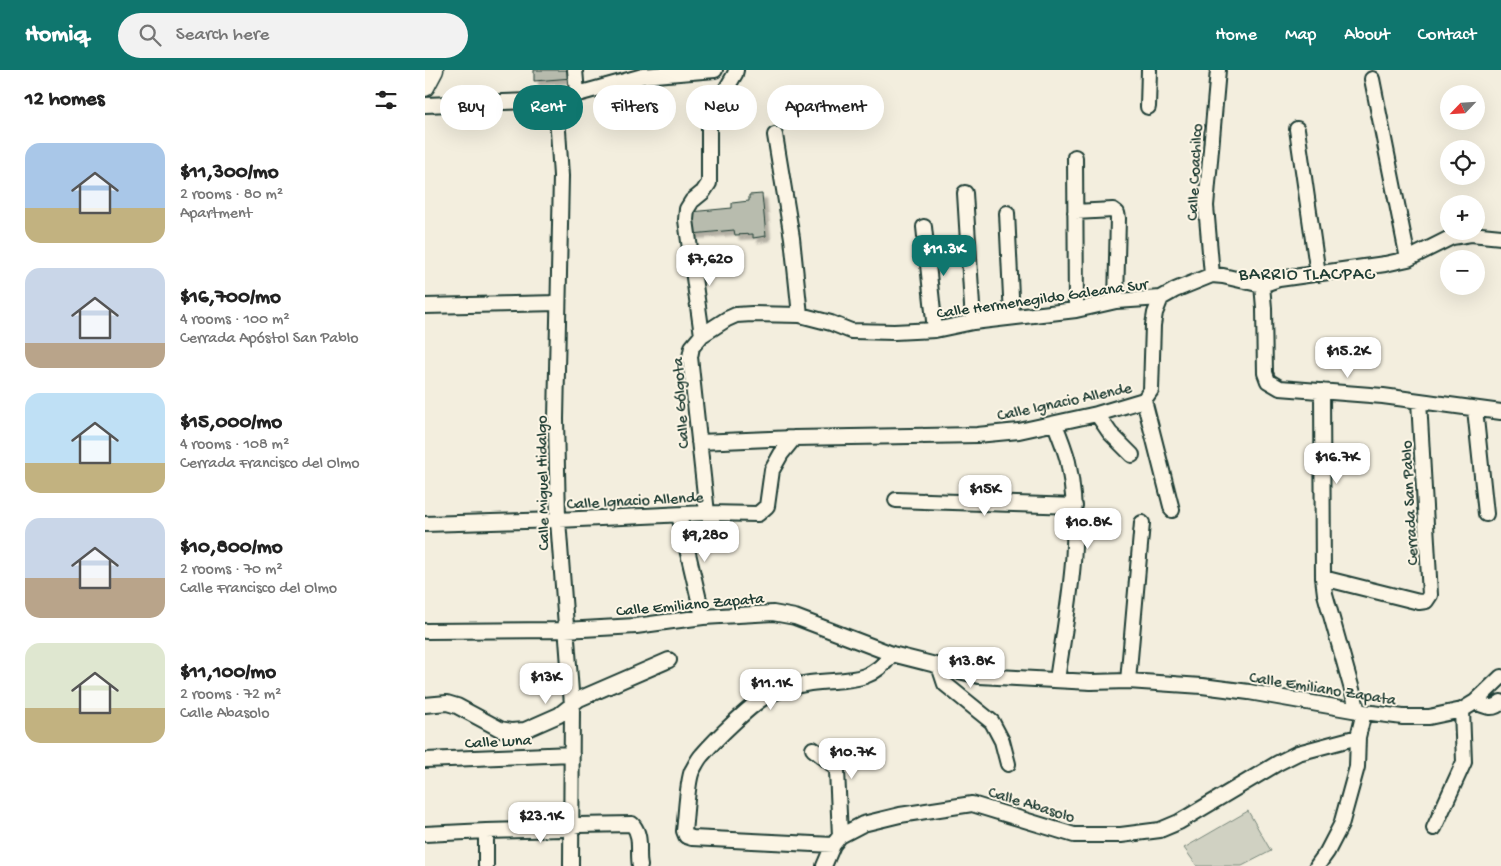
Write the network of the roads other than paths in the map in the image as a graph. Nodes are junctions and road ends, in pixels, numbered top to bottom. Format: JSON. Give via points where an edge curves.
{"nodes":[{"id":1,"x":434,"y":70,"type":"edge"},
{"id":2,"x":575,"y":70,"type":"edge"},
{"id":3,"x":715,"y":70,"type":"edge"},
{"id":4,"x":736,"y":70,"type":"edge"},
{"id":5,"x":1149,"y":70,"type":"edge"},
{"id":6,"x":1218,"y":70,"type":"edge"},
{"id":7,"x":1372,"y":79,"type":"dead end"},
{"id":8,"x":576,"y":85,"type":"edge"},
{"id":9,"x":425,"y":87,"type":"edge"},
{"id":10,"x":583,"y":91,"type":"edge"},
{"id":11,"x":513,"y":102,"type":"edge"},
{"id":12,"x":425,"y":105,"type":"edge"},
{"id":13,"x":1148,"y":107,"type":"dead end"},
{"id":14,"x":1297,"y":129,"type":"dead end"},
{"id":15,"x":558,"y":130,"type":"edge"},
{"id":16,"x":775,"y":135,"type":"dead end"},
{"id":17,"x":1075,"y":157,"type":"dead end"},
{"id":18,"x":965,"y":193,"type":"dead end"},
{"id":19,"x":1075,"y":212,"type":"junction"},
{"id":20,"x":1007,"y":213,"type":"dead end"},
{"id":21,"x":924,"y":227,"type":"dead end"},
{"id":22,"x":1501,"y":237,"type":"edge"},
{"id":23,"x":1408,"y":259,"type":"junction"},
{"id":24,"x":1318,"y":274,"type":"junction"},
{"id":25,"x":1212,"y":275,"type":"junction"},
{"id":26,"x":1262,"y":285,"type":"junction"},
{"id":27,"x":1161,"y":298,"type":"junction"},
{"id":28,"x":1116,"y":301,"type":"junction"},
{"id":29,"x":558,"y":303,"type":"junction"},
{"id":30,"x":425,"y":306,"type":"edge"},
{"id":31,"x":1076,"y":310,"type":"junction"},
{"id":32,"x":800,"y":316,"type":"junction"},
{"id":33,"x":1012,"y":317,"type":"junction"},
{"id":34,"x":973,"y":322,"type":"junction"},
{"id":35,"x":935,"y":330,"type":"junction"},
{"id":36,"x":703,"y":335,"type":"junction"},
{"id":37,"x":1322,"y":391,"type":"junction"},
{"id":38,"x":1144,"y":400,"type":"junction"},
{"id":39,"x":1419,"y":401,"type":"junction"},
{"id":40,"x":1475,"y":409,"type":"junction"},
{"id":41,"x":1501,"y":412,"type":"edge"},
{"id":42,"x":1097,"y":414,"type":"junction"},
{"id":43,"x":1055,"y":424,"type":"junction"},
{"id":44,"x":794,"y":438,"type":"junction"},
{"id":45,"x":699,"y":442,"type":"junction"},
{"id":46,"x":1132,"y":455,"type":"dead end"},
{"id":47,"x":896,"y":500,"type":"dead end"},
{"id":48,"x":1075,"y":506,"type":"junction"},
{"id":49,"x":1172,"y":510,"type":"dead end"},
{"id":50,"x":707,"y":513,"type":"junction"},
{"id":51,"x":1486,"y":514,"type":"dead end"},
{"id":52,"x":679,"y":515,"type":"junction"},
{"id":53,"x":558,"y":520,"type":"junction"},
{"id":54,"x":1142,"y":523,"type":"dead end"},
{"id":55,"x":425,"y":524,"type":"edge"},
{"id":56,"x":1323,"y":578,"type":"junction"},
{"id":57,"x":703,"y":617,"type":"junction"},
{"id":58,"x":565,"y":630,"type":"junction"},
{"id":59,"x":425,"y":631,"type":"edge"},
{"id":60,"x":892,"y":654,"type":"junction"},
{"id":61,"x":669,"y":660,"type":"dead end"},
{"id":62,"x":939,"y":666,"type":"junction"},
{"id":63,"x":1501,"y":678,"type":"edge"},
{"id":64,"x":1057,"y":680,"type":"junction"},
{"id":65,"x":1128,"y":681,"type":"junction"},
{"id":66,"x":1475,"y":702,"type":"junction"},
{"id":67,"x":1501,"y":702,"type":"edge"},
{"id":68,"x":425,"y":705,"type":"edge"},
{"id":69,"x":572,"y":705,"type":"junction"},
{"id":70,"x":1462,"y":710,"type":"junction"},
{"id":71,"x":1361,"y":712,"type":"junction"},
{"id":72,"x":1358,"y":737,"type":"junction"},
{"id":73,"x":813,"y":749,"type":"dead end"},
{"id":74,"x":572,"y":754,"type":"junction"},
{"id":75,"x":425,"y":760,"type":"edge"},
{"id":76,"x":1008,"y":764,"type":"dead end"},
{"id":77,"x":570,"y":827,"type":"junction"},
{"id":78,"x":1435,"y":828,"type":"dead end"},
{"id":79,"x":486,"y":831,"type":"junction"},
{"id":80,"x":425,"y":834,"type":"edge"},
{"id":81,"x":837,"y":840,"type":"junction"},
{"id":82,"x":486,"y":866,"type":"edge"},
{"id":83,"x":571,"y":866,"type":"edge"},
{"id":84,"x":640,"y":866,"type":"edge"},
{"id":85,"x":824,"y":866,"type":"edge"},
{"id":86,"x":1317,"y":866,"type":"edge"}],
"edges":[{"from":1,"to":9,"type":"main road"},
{"from":2,"to":8,"type":"street"},
{"from":3,"to":10,"type":"street","via":[[643,76]]},
{"from":4,"to":36,"type":"street","via":[[709,124],[709,183],[687,208]]},
{"from":5,"to":13,"type":"street"},
{"from":6,"to":25,"type":"street","name":"Calle Coachilco","via":[[1206,206]]},
{"from":7,"to":23,"type":"street"},
{"from":11,"to":12,"type":"street"},
{"from":14,"to":24,"type":"street"},
{"from":15,"to":29,"type":"street","name":"Calle Miguel Hidalgo","via":[[561,176]]},
{"from":16,"to":32,"type":"street","via":[[792,238]]},
{"from":17,"to":19,"type":"street"},
{"from":18,"to":34,"type":"street"},
{"from":19,"to":28,"type":"street","via":[[1113,210],[1117,213]]},
{"from":19,"to":31,"type":"street"},
{"from":20,"to":33,"type":"street"},
{"from":21,"to":35,"type":"street"},
{"from":22,"to":23,"type":"street","via":[[1471,234],[1452,237]]},
{"from":23,"to":24,"type":"street"},
{"from":24,"to":26,"type":"street","via":[[1279,279]]},
{"from":25,"to":26,"type":"street"},
{"from":25,"to":27,"type":"street","name":"Calle Hermenegildo Galeana Sur"},
{"from":26,"to":37,"type":"street","via":[[1268,381],[1280,388]]},
{"from":27,"to":28,"type":"street","name":"Calle Hermenegildo Galeana Sur"},
{"from":27,"to":38,"type":"street","name":"Calle Ignacio Allende","via":[[1153,325],[1151,390]]},
{"from":28,"to":31,"type":"street","name":"Calle Hermenegildo Galeana Sur"},
{"from":29,"to":30,"type":"street"},
{"from":29,"to":53,"type":"street","name":"Calle Miguel Hidalgo"},
{"from":31,"to":33,"type":"street","name":"Calle Hermenegildo Galeana Sur"},
{"from":32,"to":35,"type":"street","name":"Calle Hermenegildo Galeana Sur","via":[[851,331]]},
{"from":32,"to":36,"type":"street","name":"Calle Hermenegildo Galeana Sur","via":[[736,315]]},
{"from":33,"to":34,"type":"street","name":"Calle Hermenegildo Galeana Sur"},
{"from":34,"to":35,"type":"street","name":"Calle Hermenegildo Galeana Sur"},
{"from":36,"to":45,"type":"street","name":"Calle Gólgota","via":[[692,347],[690,357]]},
{"from":37,"to":39,"type":"street"},
{"from":37,"to":56,"type":"street"},
{"from":38,"to":42,"type":"street","name":"Calle Ignacio Allende"},
{"from":38,"to":49,"type":"street"},
{"from":39,"to":40,"type":"street"},
{"from":39,"to":56,"type":"street","name":"Cerrada San Pablo","via":[[1430,595],[1427,602]]},
{"from":40,"to":41,"type":"street"},
{"from":40,"to":51,"type":"street"},
{"from":42,"to":43,"type":"street","name":"Calle Ignacio Allende"},
{"from":42,"to":46,"type":"street"},
{"from":43,"to":44,"type":"street","name":"Calle Ignacio Allende","via":[[977,435]]},
{"from":43,"to":48,"type":"street","via":[[1069,464]]},
{"from":44,"to":45,"type":"street","name":"Calle Ignacio Allende"},
{"from":44,"to":50,"type":"street","name":"Calle Ignacio Allende","via":[[772,470],[770,495],[764,510],[748,515]]},
{"from":45,"to":50,"type":"street","name":"Calle Gólgota"},
{"from":47,"to":48,"type":"street"},
{"from":48,"to":64,"type":"street","via":[[1073,579]]},
{"from":50,"to":52,"type":"street","name":"Calle Ignacio Allende"},
{"from":52,"to":53,"type":"street","name":"Calle Ignacio Allende"},
{"from":52,"to":57,"type":"street"},
{"from":53,"to":55,"type":"street","name":"Calle Ignacio Allende"},
{"from":53,"to":58,"type":"street","name":"Calle Miguel Hidalgo"},
{"from":54,"to":65,"type":"street"},
{"from":56,"to":71,"type":"street"},
{"from":57,"to":58,"type":"street","name":"Calle Emiliano Zapata","via":[[635,626]]},
{"from":57,"to":60,"type":"street","name":"Calle Emiliano Zapata","via":[[773,613],[795,617]]},
{"from":58,"to":59,"type":"street","name":"Calle Emiliano Zapata"},
{"from":58,"to":69,"type":"street","name":"Calle Miguel Hidalgo"},
{"from":60,"to":62,"type":"street","name":"Calle Emiliano Zapata"},
{"from":60,"to":81,"type":"street","via":[[872,674],[839,682],[811,682],[769,695],[744,714],[701,756],[691,773],[686,836]]},
{"from":61,"to":69,"type":"street"},
{"from":62,"to":64,"type":"street","name":"Calle Emiliano Zapata","via":[[979,676]]},
{"from":62,"to":76,"type":"street","via":[[945,684],[992,722],[1002,741]]},
{"from":63,"to":66,"type":"street","name":"Calle Emiliano Zapata"},
{"from":64,"to":65,"type":"street","name":"Calle Emiliano Zapata"},
{"from":65,"to":71,"type":"street","name":"Calle Emiliano Zapata","via":[[1249,692]]},
{"from":66,"to":67,"type":"street","via":[[1490,708]]},
{"from":66,"to":70,"type":"street","name":"Calle Emiliano Zapata"},
{"from":68,"to":69,"type":"street","via":[[457,706],[500,729],[511,731],[541,724]]},
{"from":69,"to":74,"type":"street","name":"Calle Miguel Hidalgo"},
{"from":70,"to":71,"type":"street","name":"Calle Emiliano Zapata","via":[[1429,717]]},
{"from":70,"to":78,"type":"street","via":[[1464,762]]},
{"from":71,"to":72,"type":"street"},
{"from":72,"to":81,"type":"street","name":"Calle Abasolo","via":[[1298,753],[1160,830],[1121,835],[1074,835],[972,804],[863,824]]},
{"from":72,"to":86,"type":"street","via":[[1357,767],[1341,825]]},
{"from":73,"to":81,"type":"street","via":[[837,770]]},
{"from":74,"to":75,"type":"street","name":"Calle Luna"},
{"from":74,"to":77,"type":"street","name":"Calle Miguel Hidalgo"},
{"from":77,"to":79,"type":"street"},
{"from":77,"to":83,"type":"street","name":"Calle Miguel Hidalgo"},
{"from":77,"to":84,"type":"street","via":[[632,824],[639,838]]},
{"from":79,"to":80,"type":"street"},
{"from":79,"to":82,"type":"street"},
{"from":81,"to":85,"type":"street"}]}
